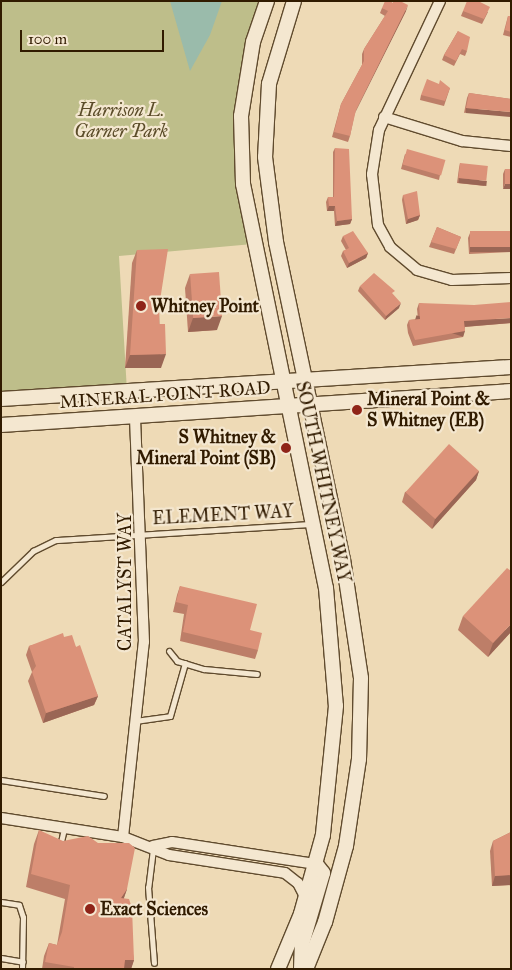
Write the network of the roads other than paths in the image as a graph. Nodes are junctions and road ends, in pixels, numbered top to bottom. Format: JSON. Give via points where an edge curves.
{"nodes":[{"id":1,"x":267,"y":1,"type":"edge"},
{"id":2,"x":294,"y":1,"type":"edge"},
{"id":3,"x":440,"y":1,"type":"edge"},
{"id":4,"x":384,"y":117,"type":"junction"},
{"id":5,"x":511,"y":146,"type":"edge"},
{"id":6,"x":511,"y":278,"type":"edge"},
{"id":7,"x":511,"y":367,"type":"edge"},
{"id":8,"x":308,"y":380,"type":"junction"},
{"id":9,"x":282,"y":382,"type":"junction"},
{"id":10,"x":511,"y":391,"type":"edge"},
{"id":11,"x":1,"y":399,"type":"edge"},
{"id":12,"x":312,"y":404,"type":"junction"},
{"id":13,"x":288,"y":406,"type":"junction"},
{"id":14,"x":136,"y":415,"type":"junction"},
{"id":15,"x":1,"y":424,"type":"edge"},
{"id":16,"x":313,"y":524,"type":"junction"},
{"id":17,"x":142,"y":534,"type":"junction"},
{"id":18,"x":1,"y":582,"type":"edge"},
{"id":19,"x":169,"y":652,"type":"dead end"},
{"id":20,"x":185,"y":663,"type":"junction"},
{"id":21,"x":257,"y":674,"type":"dead end"},
{"id":22,"x":135,"y":721,"type":"junction"},
{"id":23,"x":1,"y":780,"type":"edge"},
{"id":24,"x":104,"y":796,"type":"dead end"},
{"id":25,"x":1,"y":818,"type":"edge"},
{"id":26,"x":64,"y":827,"type":"junction"},
{"id":27,"x":123,"y":837,"type":"junction"},
{"id":28,"x":153,"y":846,"type":"junction"},
{"id":29,"x":59,"y":850,"type":"edge"},
{"id":30,"x":316,"y":864,"type":"junction"},
{"id":31,"x":306,"y":899,"type":"junction"},
{"id":32,"x":1,"y":902,"type":"edge"},
{"id":33,"x":1,"y":958,"type":"edge"},
{"id":34,"x":23,"y":962,"type":"junction"},
{"id":35,"x":154,"y":962,"type":"dead end"},
{"id":36,"x":22,"y":969,"type":"edge"},
{"id":37,"x":278,"y":969,"type":"edge"},
{"id":38,"x":301,"y":969,"type":"edge"},
{"id":39,"x":306,"y":969,"type":"edge"}],
"edges":[{"from":1,"to":9,"type":"main road","name":"SOUTH WHITNEY WAY","via":[[246,75],[241,149],[254,244]]},
{"from":2,"to":8,"type":"main road","name":"SOUTH WHITNEY WAY","via":[[269,84],[264,157],[276,242]]},
{"from":3,"to":4,"type":"street"},
{"from":4,"to":5,"type":"street","via":[[462,141]]},
{"from":4,"to":6,"type":"street","via":[[374,150],[372,202],[378,225],[394,251],[417,270],[440,278]]},
{"from":7,"to":8,"type":"main road","name":"MINERAL POINT ROAD"},
{"from":8,"to":9,"type":"main road","name":"MINERAL POINT ROAD"},
{"from":8,"to":12,"type":"main road","name":"SOUTH WHITNEY WAY"},
{"from":9,"to":11,"type":"main road","name":"MINERAL POINT ROAD"},
{"from":9,"to":13,"type":"main road","name":"SOUTH WHITNEY WAY"},
{"from":10,"to":12,"type":"main road","name":"MINERAL POINT ROAD"},
{"from":12,"to":13,"type":"main road","name":"MINERAL POINT ROAD"},
{"from":12,"to":39,"type":"main road","name":"SOUTH WHITNEY WAY","via":[[358,643],[361,723],[346,846],[325,922]]},
{"from":13,"to":14,"type":"main road","name":"MINERAL POINT ROAD"},
{"from":13,"to":16,"type":"main road","name":"SOUTH WHITNEY WAY"},
{"from":14,"to":15,"type":"main road","name":"MINERAL POINT ROAD"},
{"from":14,"to":17,"type":"street","name":"CATALYST WAY"},
{"from":16,"to":17,"type":"lane","name":"ELEMENT WAY"},
{"from":16,"to":30,"type":"main road","name":"SOUTH WHITNEY WAY","via":[[332,624],[336,706],[330,788]]},
{"from":17,"to":18,"type":"lane","name":"ELEMENT WAY","via":[[56,540],[33,551]]},
{"from":17,"to":22,"type":"street","name":"CATALYST WAY","via":[[144,642]]},
{"from":19,"to":20,"type":"lane"},
{"from":20,"to":21,"type":"lane"},
{"from":20,"to":22,"type":"lane","via":[[170,716]]},
{"from":22,"to":27,"type":"street","name":"CATALYST WAY"},
{"from":23,"to":24,"type":"lane"},
{"from":25,"to":26,"type":"street"},
{"from":26,"to":27,"type":"street"},
{"from":26,"to":29,"type":"lane"},
{"from":27,"to":28,"type":"street"},
{"from":28,"to":30,"type":"street","via":[[172,842]]},
{"from":28,"to":31,"type":"street","via":[[169,855],[285,873],[298,883]]},
{"from":28,"to":35,"type":"lane","via":[[148,872]]},
{"from":30,"to":31,"type":"main road","name":"SOUTH WHITNEY WAY"},
{"from":30,"to":38,"type":"main road","via":[[323,873],[302,944]]},
{"from":31,"to":37,"type":"main road","name":"SOUTH WHITNEY WAY"},
{"from":32,"to":34,"type":"lane","via":[[19,905],[24,917]]},
{"from":33,"to":34,"type":"lane"},
{"from":34,"to":36,"type":"lane"}]}
